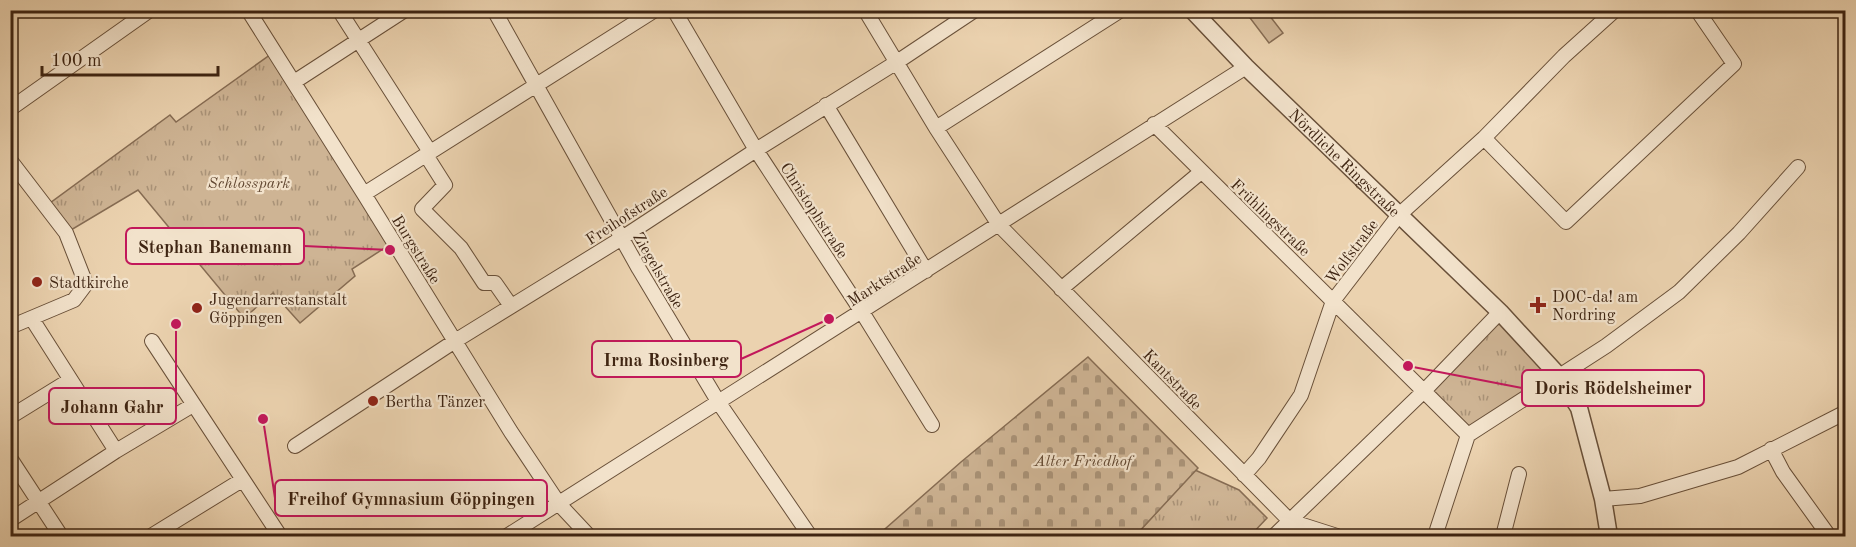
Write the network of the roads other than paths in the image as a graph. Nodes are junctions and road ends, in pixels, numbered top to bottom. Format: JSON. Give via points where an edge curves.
{"nodes":[{"id":1,"x":150,"y":10,"type":"edge"},
{"id":2,"x":248,"y":10,"type":"edge"},
{"id":3,"x":339,"y":10,"type":"edge"},
{"id":4,"x":405,"y":10,"type":"edge"},
{"id":5,"x":494,"y":10,"type":"edge"},
{"id":6,"x":655,"y":10,"type":"edge"},
{"id":7,"x":674,"y":10,"type":"edge"},
{"id":8,"x":865,"y":10,"type":"edge"},
{"id":9,"x":975,"y":10,"type":"edge"},
{"id":10,"x":1121,"y":10,"type":"edge"},
{"id":11,"x":1615,"y":10,"type":"edge"},
{"id":12,"x":1697,"y":10,"type":"edge"},
{"id":13,"x":1196,"y":12,"type":"edge"},
{"id":14,"x":358,"y":40,"type":"junction"},
{"id":15,"x":897,"y":62,"type":"junction"},
{"id":16,"x":1246,"y":67,"type":"junction"},
{"id":17,"x":294,"y":82,"type":"junction"},
{"id":18,"x":535,"y":86,"type":"junction"},
{"id":19,"x":826,"y":105,"type":"junction"},
{"id":20,"x":10,"y":109,"type":"edge"},
{"id":21,"x":1154,"y":124,"type":"junction"},
{"id":22,"x":936,"y":128,"type":"junction"},
{"id":23,"x":1484,"y":138,"type":"junction"},
{"id":24,"x":756,"y":150,"type":"junction"},
{"id":25,"x":428,"y":154,"type":"junction"},
{"id":26,"x":10,"y":160,"type":"edge"},
{"id":27,"x":1798,"y":167,"type":"dead end"},
{"id":28,"x":1201,"y":172,"type":"junction"},
{"id":29,"x":364,"y":194,"type":"junction"},
{"id":30,"x":1399,"y":215,"type":"junction"},
{"id":31,"x":999,"y":225,"type":"junction"},
{"id":32,"x":622,"y":238,"type":"junction"},
{"id":33,"x":926,"y":271,"type":"junction"},
{"id":34,"x":1061,"y":289,"type":"junction"},
{"id":35,"x":1333,"y":302,"type":"junction"},
{"id":36,"x":511,"y":306,"type":"junction"},
{"id":37,"x":862,"y":312,"type":"junction"},
{"id":38,"x":1500,"y":312,"type":"junction"},
{"id":39,"x":32,"y":319,"type":"junction"},
{"id":40,"x":10,"y":327,"type":"edge"},
{"id":41,"x":152,"y":341,"type":"dead end"},
{"id":42,"x":455,"y":341,"type":"junction"},
{"id":43,"x":1558,"y":375,"type":"junction"},
{"id":44,"x":70,"y":380,"type":"junction"},
{"id":45,"x":1424,"y":391,"type":"junction"},
{"id":46,"x":719,"y":403,"type":"junction"},
{"id":47,"x":193,"y":405,"type":"junction"},
{"id":48,"x":1845,"y":412,"type":"edge"},
{"id":49,"x":10,"y":417,"type":"edge"},
{"id":50,"x":932,"y":424,"type":"dead end"},
{"id":51,"x":1468,"y":435,"type":"junction"},
{"id":52,"x":294,"y":446,"type":"dead end"},
{"id":53,"x":1771,"y":449,"type":"junction"},
{"id":54,"x":116,"y":451,"type":"junction"},
{"id":55,"x":10,"y":458,"type":"edge"},
{"id":56,"x":1519,"y":474,"type":"dead end"},
{"id":57,"x":1244,"y":475,"type":"junction"},
{"id":58,"x":242,"y":480,"type":"junction"},
{"id":59,"x":1603,"y":499,"type":"junction"},
{"id":60,"x":39,"y":501,"type":"junction"},
{"id":61,"x":559,"y":504,"type":"junction"},
{"id":62,"x":10,"y":520,"type":"edge"},
{"id":63,"x":1290,"y":521,"type":"junction"},
{"id":64,"x":61,"y":537,"type":"edge"},
{"id":65,"x":151,"y":537,"type":"edge"},
{"id":66,"x":280,"y":537,"type":"edge"},
{"id":67,"x":507,"y":537,"type":"edge"},
{"id":68,"x":589,"y":537,"type":"edge"},
{"id":69,"x":810,"y":537,"type":"edge"},
{"id":70,"x":1274,"y":537,"type":"edge"},
{"id":71,"x":1337,"y":537,"type":"edge"},
{"id":72,"x":1435,"y":537,"type":"edge"},
{"id":73,"x":1503,"y":537,"type":"edge"},
{"id":74,"x":1610,"y":537,"type":"edge"},
{"id":75,"x":1829,"y":537,"type":"edge"}],
"edges":[{"from":1,"to":20,"type":"street"},
{"from":2,"to":17,"type":"street","name":"Burgstraße"},
{"from":3,"to":14,"type":"street"},
{"from":4,"to":14,"type":"street"},
{"from":5,"to":18,"type":"street","name":"Ziegelstraße"},
{"from":6,"to":18,"type":"street"},
{"from":7,"to":24,"type":"street","name":"Christophstraße"},
{"from":8,"to":15,"type":"street","name":"Kantstraße"},
{"from":9,"to":15,"type":"street","name":"Freihofstraße"},
{"from":10,"to":22,"type":"street"},
{"from":11,"to":23,"type":"street","name":"Wolfstraße"},
{"from":12,"to":23,"type":"street","via":[[1734,64],[1566,222]]},
{"from":13,"to":16,"type":"street","name":"Nördliche Ringstraße"},
{"from":14,"to":17,"type":"street"},
{"from":14,"to":25,"type":"street"},
{"from":15,"to":19,"type":"street","name":"Freihofstraße"},
{"from":15,"to":22,"type":"street","name":"Kantstraße"},
{"from":16,"to":21,"type":"street","name":"Marktstraße"},
{"from":16,"to":30,"type":"street","name":"Nördliche Ringstraße"},
{"from":17,"to":29,"type":"street","name":"Burgstraße"},
{"from":18,"to":25,"type":"street"},
{"from":18,"to":32,"type":"street","name":"Ziegelstraße"},
{"from":19,"to":24,"type":"street","name":"Freihofstraße"},
{"from":19,"to":33,"type":"street"},
{"from":21,"to":28,"type":"street","name":"Frühlingstraße"},
{"from":21,"to":31,"type":"street","name":"Marktstraße"},
{"from":22,"to":31,"type":"street","name":"Kantstraße"},
{"from":23,"to":30,"type":"street","name":"Wolfstraße"},
{"from":24,"to":32,"type":"street","name":"Freihofstraße"},
{"from":24,"to":37,"type":"street","name":"Christophstraße"},
{"from":25,"to":29,"type":"street"},
{"from":25,"to":36,"type":"street","via":[[445,185],[422,209],[461,248],[484,283],[495,283]]},
{"from":26,"to":39,"type":"street","via":[[66,233],[86,284],[74,300]]},
{"from":27,"to":43,"type":"street","via":[[1679,292],[1606,346]]},
{"from":28,"to":34,"type":"street"},
{"from":28,"to":35,"type":"street","name":"Frühlingstraße"},
{"from":29,"to":42,"type":"street","name":"Burgstraße"},
{"from":30,"to":35,"type":"street","name":"Wolfstraße"},
{"from":30,"to":38,"type":"street","name":"Nördliche Ringstraße"},
{"from":31,"to":33,"type":"street","name":"Marktstraße"},
{"from":31,"to":34,"type":"street","name":"Kantstraße"},
{"from":32,"to":36,"type":"street","name":"Freihofstraße"},
{"from":32,"to":46,"type":"street","name":"Ziegelstraße"},
{"from":33,"to":37,"type":"street","name":"Marktstraße"},
{"from":34,"to":57,"type":"street","name":"Kantstraße"},
{"from":35,"to":45,"type":"street","name":"Frühlingstraße"},
{"from":35,"to":57,"type":"street","name":"Wolfstraße","via":[[1300,395]]},
{"from":36,"to":42,"type":"street","name":"Freihofstraße"},
{"from":37,"to":46,"type":"street","name":"Marktstraße"},
{"from":37,"to":50,"type":"street","name":"Christophstraße"},
{"from":38,"to":43,"type":"street","name":"Nördliche Ringstraße"},
{"from":38,"to":45,"type":"street"},
{"from":39,"to":40,"type":"street"},
{"from":39,"to":44,"type":"street"},
{"from":41,"to":47,"type":"street"},
{"from":42,"to":52,"type":"street","name":"Freihofstraße"},
{"from":42,"to":61,"type":"street","name":"Burgstraße"},
{"from":43,"to":51,"type":"street"},
{"from":43,"to":59,"type":"street","name":"Nördliche Ringstraße","via":[[1579,408]]},
{"from":44,"to":49,"type":"street"},
{"from":44,"to":54,"type":"street"},
{"from":45,"to":51,"type":"street","name":"Frühlingstraße"},
{"from":45,"to":63,"type":"street"},
{"from":46,"to":61,"type":"street","name":"Marktstraße"},
{"from":46,"to":69,"type":"street","name":"Ziegelstraße"},
{"from":47,"to":54,"type":"street"},
{"from":47,"to":58,"type":"street"},
{"from":48,"to":53,"type":"street"},
{"from":51,"to":72,"type":"street"},
{"from":53,"to":59,"type":"street","via":[[1738,467],[1640,496]]},
{"from":53,"to":75,"type":"street"},
{"from":54,"to":60,"type":"street"},
{"from":55,"to":60,"type":"street"},
{"from":56,"to":73,"type":"street"},
{"from":57,"to":63,"type":"street","name":"Kantstraße"},
{"from":58,"to":65,"type":"street"},
{"from":58,"to":66,"type":"street"},
{"from":59,"to":74,"type":"street","name":"Nördliche Ringstraße"},
{"from":60,"to":62,"type":"street"},
{"from":60,"to":64,"type":"street"},
{"from":61,"to":67,"type":"street","name":"Marktstraße"},
{"from":61,"to":68,"type":"street","name":"Burgstraße"},
{"from":63,"to":70,"type":"street"},
{"from":63,"to":71,"type":"street","name":"Kantstraße"}]}
